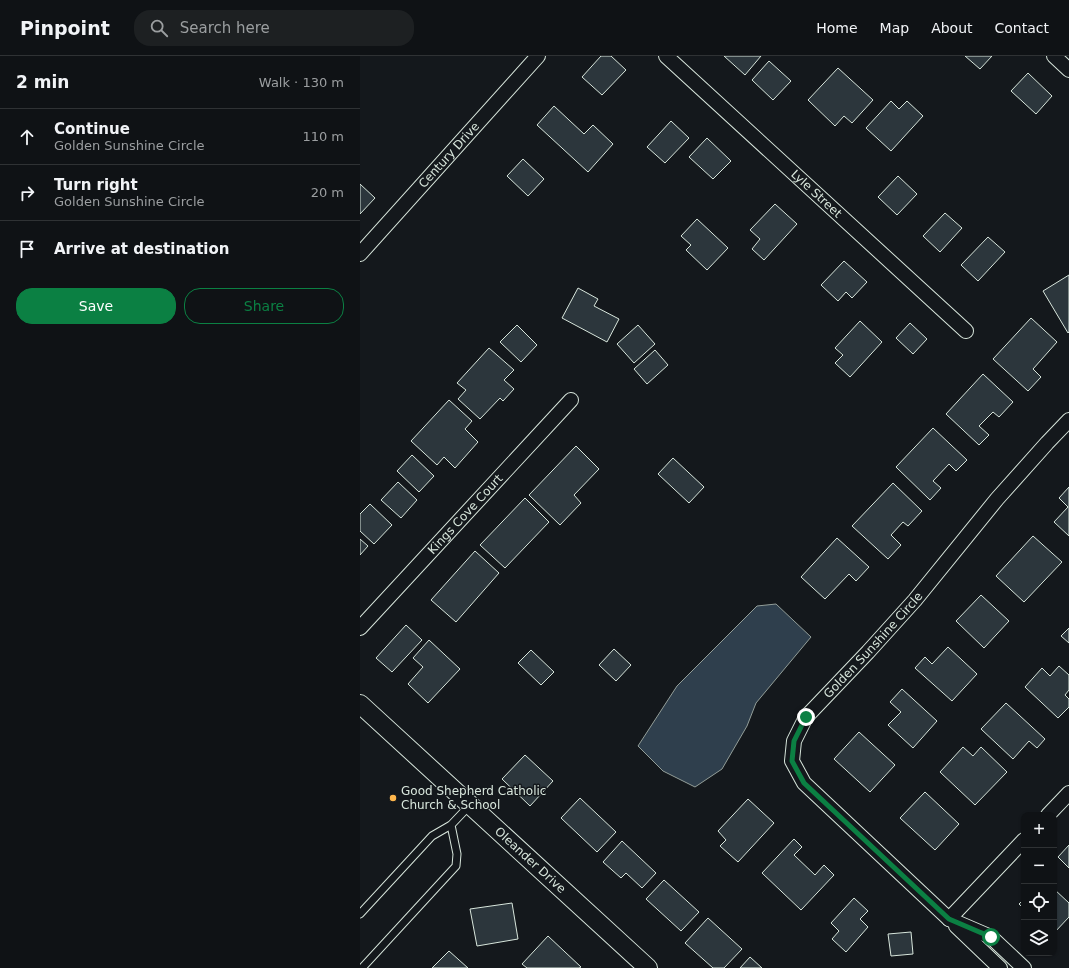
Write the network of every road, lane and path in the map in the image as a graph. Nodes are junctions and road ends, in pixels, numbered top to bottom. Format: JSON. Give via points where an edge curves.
{"nodes":[{"id":1,"x":538,"y":56,"type":"edge"},
{"id":2,"x":666,"y":56,"type":"edge"},
{"id":3,"x":1054,"y":56,"type":"edge"},
{"id":4,"x":1069,"y":70,"type":"edge"},
{"id":5,"x":360,"y":254,"type":"edge"},
{"id":6,"x":966,"y":332,"type":"dead end"},
{"id":7,"x":571,"y":400,"type":"dead end"},
{"id":8,"x":1069,"y":420,"type":"edge"},
{"id":9,"x":360,"y":628,"type":"edge"},
{"id":10,"x":360,"y":704,"type":"edge"},
{"id":11,"x":1069,"y":793,"type":"edge"},
{"id":12,"x":470,"y":805,"type":"junction"},
{"id":13,"x":1051,"y":812,"type":"edge"},
{"id":14,"x":451,"y":825,"type":"junction"},
{"id":15,"x":1021,"y":843,"type":"edge"},
{"id":16,"x":360,"y":914,"type":"edge"},
{"id":17,"x":949,"y":919,"type":"junction"},
{"id":18,"x":362,"y":968,"type":"edge"},
{"id":19,"x":648,"y":968,"type":"edge"},
{"id":20,"x":1000,"y":968,"type":"edge"},
{"id":21,"x":1024,"y":968,"type":"edge"}],
"edges":[{"from":1,"to":5,"type":"street","name":"Century Drive"},
{"from":2,"to":6,"type":"street","name":"Lyle Street"},
{"from":3,"to":4,"type":"street"},
{"from":7,"to":9,"type":"street","name":"Kings Cove Court"},
{"from":8,"to":17,"type":"street","name":"Golden Sunshine Circle","via":[[997,499],[868,652],[806,717],[794,741],[792,761],[804,783]]},
{"from":10,"to":12,"type":"street","name":"Oleander Drive"},
{"from":11,"to":13,"type":"street"},
{"from":12,"to":14,"type":"lane"},
{"from":12,"to":19,"type":"street","name":"Oleander Drive"},
{"from":14,"to":16,"type":"lane","via":[[432,836]]},
{"from":14,"to":18,"type":"lane","via":[[457,854],[456,866]]},
{"from":15,"to":17,"type":"street"},
{"from":17,"to":20,"type":"street","name":"Golden Sunshine Circle"},
{"from":17,"to":21,"type":"street","name":"Golden Sunshine Circle","via":[[991,937]]}]}
